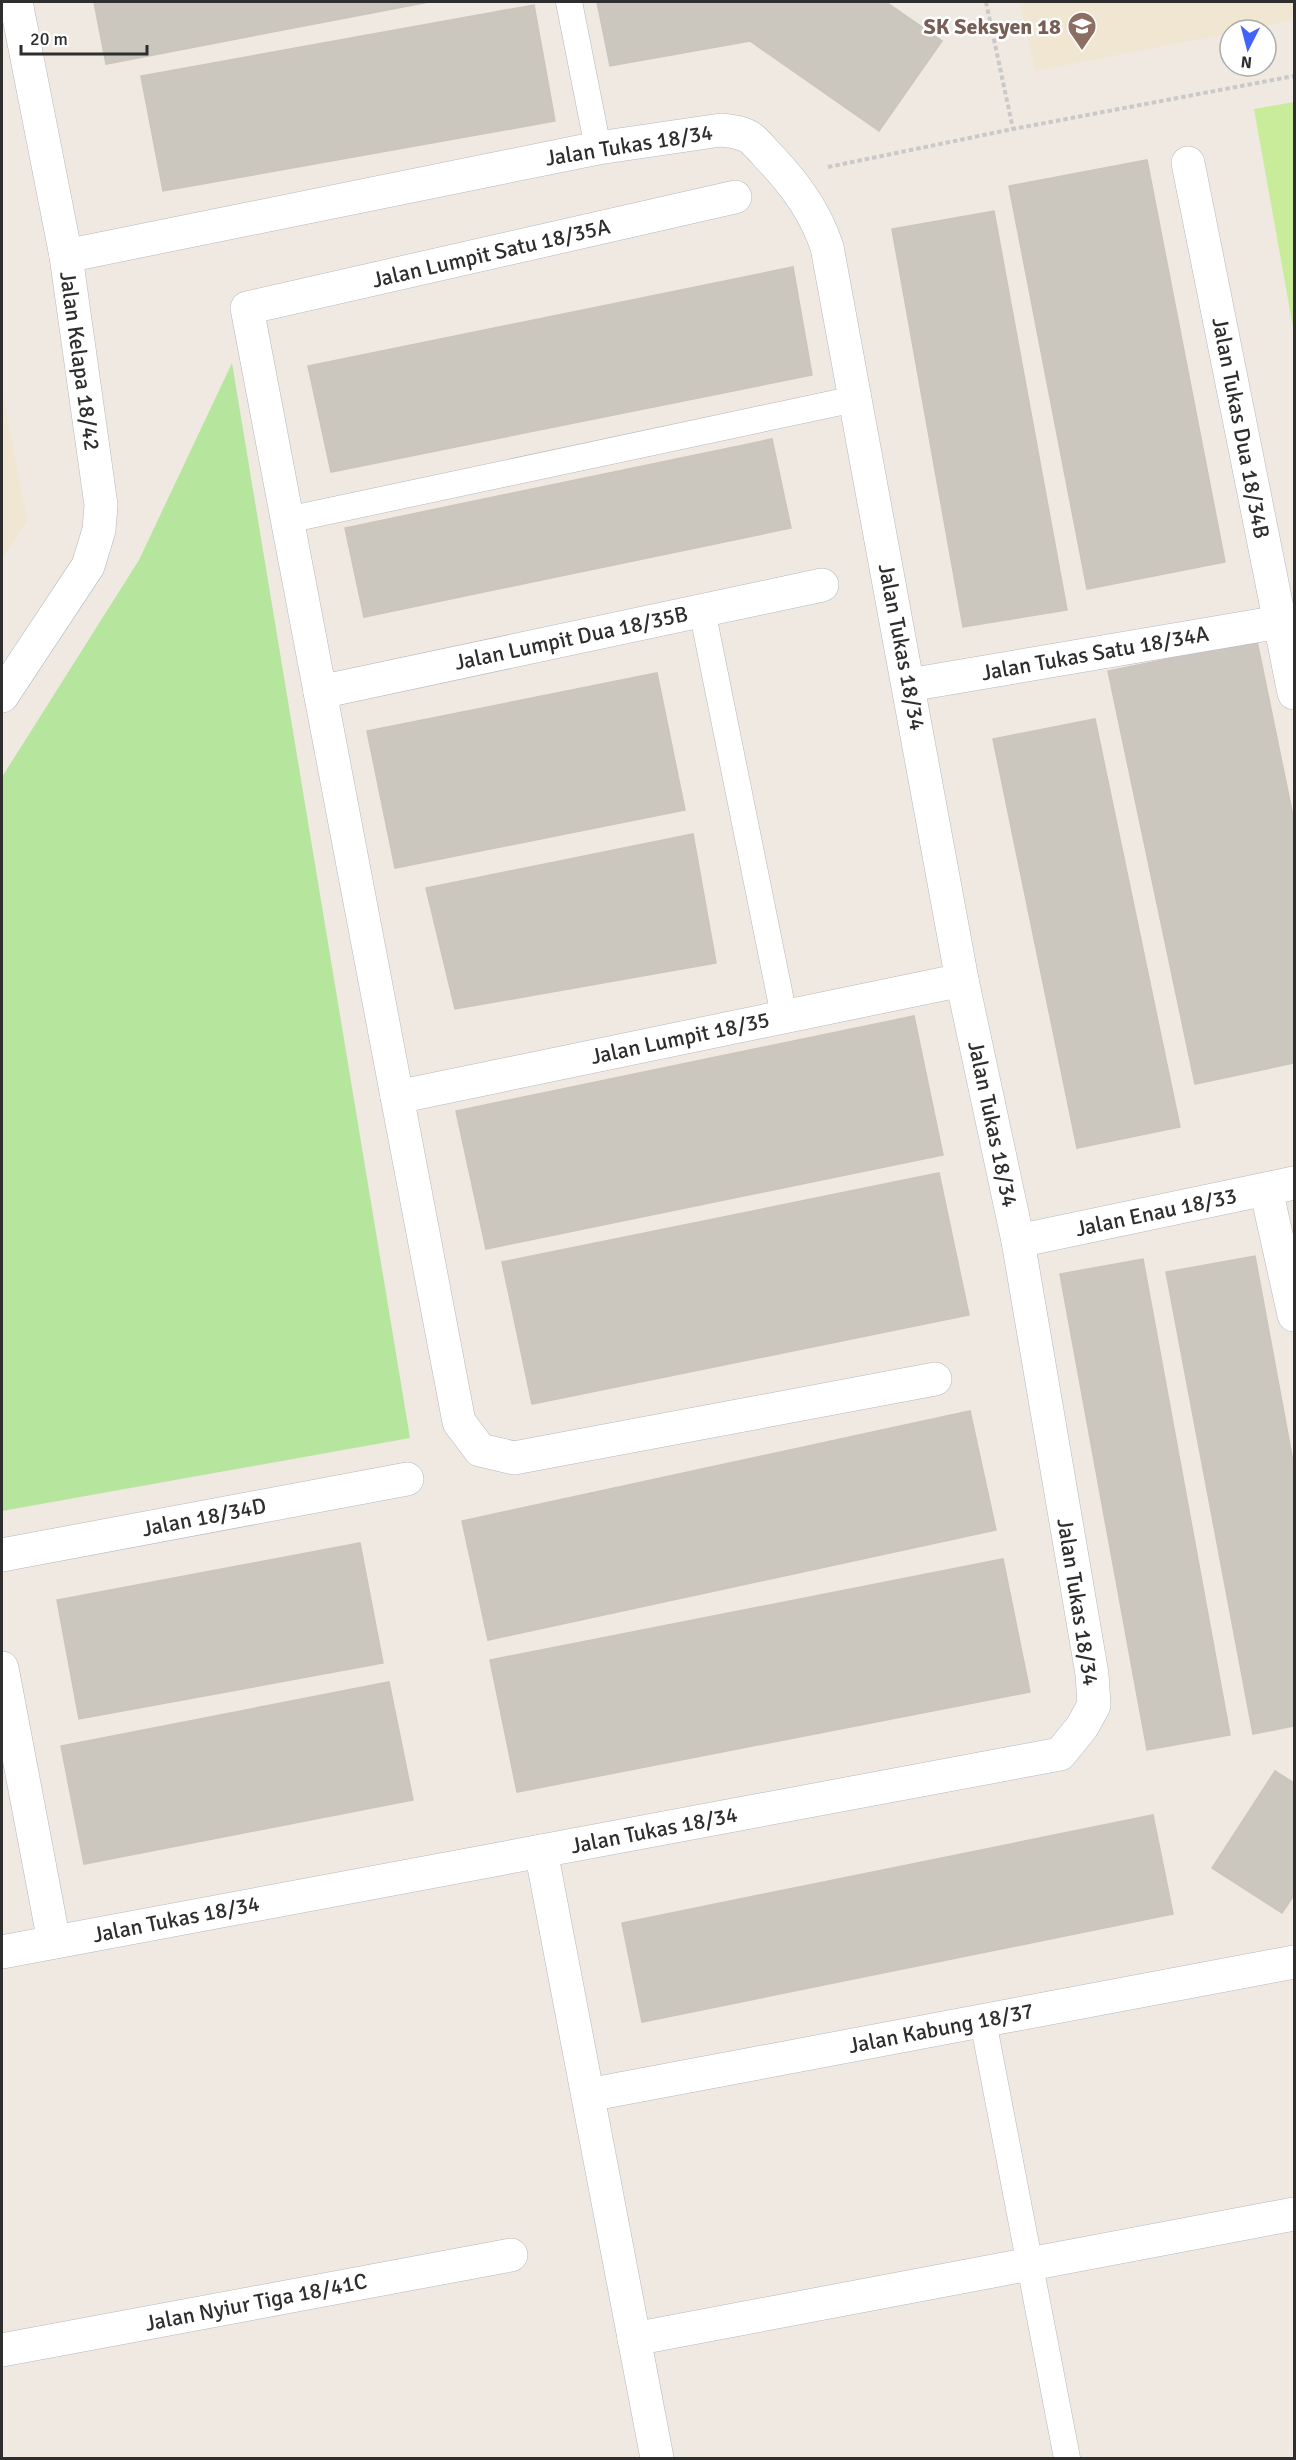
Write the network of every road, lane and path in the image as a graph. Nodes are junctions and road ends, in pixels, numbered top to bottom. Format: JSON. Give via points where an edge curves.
{"nodes":[{"id":1,"x":16,"y":2,"type":"edge"},
{"id":2,"x":569,"y":2,"type":"edge"},
{"id":3,"x":986,"y":2,"type":"edge"},
{"id":4,"x":1294,"y":76,"type":"edge"},
{"id":5,"x":1013,"y":129,"type":"junction"},
{"id":6,"x":598,"y":148,"type":"junction"},
{"id":7,"x":1188,"y":163,"type":"dead end"},
{"id":8,"x":786,"y":176,"type":"junction"},
{"id":9,"x":735,"y":197,"type":"dead end"},
{"id":10,"x":66,"y":256,"type":"junction"},
{"id":11,"x":855,"y":399,"type":"junction"},
{"id":12,"x":287,"y":520,"type":"junction"},
{"id":13,"x":822,"y":585,"type":"dead end"},
{"id":14,"x":702,"y":610,"type":"junction"},
{"id":15,"x":1287,"y":620,"type":"edge"},
{"id":16,"x":909,"y":685,"type":"junction"},
{"id":17,"x":320,"y":692,"type":"junction"},
{"id":18,"x":1294,"y":693,"type":"edge"},
{"id":19,"x":2,"y":696,"type":"edge"},
{"id":20,"x":963,"y":980,"type":"junction"},
{"id":21,"x":784,"y":1016,"type":"junction"},
{"id":22,"x":397,"y":1097,"type":"junction"},
{"id":23,"x":1280,"y":1186,"type":"edge"},
{"id":24,"x":1018,"y":1240,"type":"junction"},
{"id":25,"x":1294,"y":1315,"type":"edge"},
{"id":26,"x":935,"y":1379,"type":"dead end"},
{"id":27,"x":407,"y":1479,"type":"dead end"},
{"id":28,"x":2,"y":1555,"type":"edge"},
{"id":29,"x":2,"y":1668,"type":"edge"},
{"id":30,"x":541,"y":1851,"type":"junction"},
{"id":31,"x":54,"y":1942,"type":"junction"},
{"id":32,"x":2,"y":1952,"type":"edge"},
{"id":33,"x":1294,"y":1962,"type":"edge"},
{"id":34,"x":983,"y":2020,"type":"junction"},
{"id":35,"x":588,"y":2095,"type":"junction"},
{"id":36,"x":1294,"y":2214,"type":"edge"},
{"id":37,"x":511,"y":2254,"type":"dead end"},
{"id":38,"x":1029,"y":2264,"type":"junction"},
{"id":39,"x":634,"y":2338,"type":"junction"},
{"id":40,"x":2,"y":2350,"type":"edge"},
{"id":41,"x":657,"y":2458,"type":"edge"},
{"id":42,"x":1067,"y":2458,"type":"edge"}],
"edges":[{"from":1,"to":10,"type":"street","name":"Jalan Kelapa 18/42"},
{"from":2,"to":6,"type":"lane"},
{"from":3,"to":5,"type":"path"},
{"from":4,"to":5,"type":"path"},
{"from":5,"to":8,"type":"path"},
{"from":6,"to":8,"type":"street","name":"Jalan Tukas 18/34","via":[[729,131],[751,138]]},
{"from":6,"to":10,"type":"street","name":"Jalan Tukas 18/34"},
{"from":7,"to":15,"type":"street","name":"Jalan Tukas Dua 18/34B"},
{"from":8,"to":11,"type":"street","name":"Jalan Tukas 18/34","via":[[819,223]]},
{"from":9,"to":12,"type":"street","name":"Jalan Lumpit Satu 18/35A","via":[[247,308]]},
{"from":10,"to":19,"type":"street","name":"Jalan Kelapa 18/42","via":[[101,505],[99,530],[88,566]]},
{"from":11,"to":12,"type":"lane"},
{"from":11,"to":16,"type":"street","name":"Jalan Tukas 18/34"},
{"from":12,"to":17,"type":"street"},
{"from":13,"to":14,"type":"street","name":"Jalan Lumpit Dua 18/35B"},
{"from":14,"to":17,"type":"street","name":"Jalan Lumpit Dua 18/35B"},
{"from":14,"to":21,"type":"lane"},
{"from":15,"to":16,"type":"street","name":"Jalan Tukas Satu 18/34A"},
{"from":15,"to":18,"type":"street","name":"Jalan Tukas Dua 18/34B"},
{"from":16,"to":20,"type":"street","name":"Jalan Tukas 18/34"},
{"from":17,"to":22,"type":"street"},
{"from":20,"to":21,"type":"street","name":"Jalan Lumpit 18/35"},
{"from":20,"to":24,"type":"street","name":"Jalan Tukas 18/34"},
{"from":21,"to":22,"type":"street","name":"Jalan Lumpit 18/35"},
{"from":22,"to":26,"type":"street","via":[[459,1422],[480,1450],[514,1458]]},
{"from":23,"to":24,"type":"street","name":"Jalan Enau 18/33"},
{"from":23,"to":25,"type":"street"},
{"from":24,"to":30,"type":"street","name":"Jalan Tukas 18/34","via":[[1092,1674],[1094,1705],[1082,1727],[1060,1754]]},
{"from":27,"to":28,"type":"street","name":"Jalan 18/34D"},
{"from":29,"to":31,"type":"street"},
{"from":30,"to":31,"type":"street","name":"Jalan Tukas 18/34"},
{"from":30,"to":35,"type":"street"},
{"from":31,"to":32,"type":"street","name":"Jalan Tukas 18/34"},
{"from":33,"to":34,"type":"street","name":"Jalan Kabung 18/37"},
{"from":34,"to":35,"type":"street","name":"Jalan Kabung 18/37"},
{"from":34,"to":38,"type":"lane"},
{"from":35,"to":39,"type":"street"},
{"from":36,"to":38,"type":"street"},
{"from":37,"to":40,"type":"street","name":"Jalan Nyiur Tiga 18/41C"},
{"from":38,"to":39,"type":"street"},
{"from":38,"to":42,"type":"lane"},
{"from":39,"to":41,"type":"street"}]}
